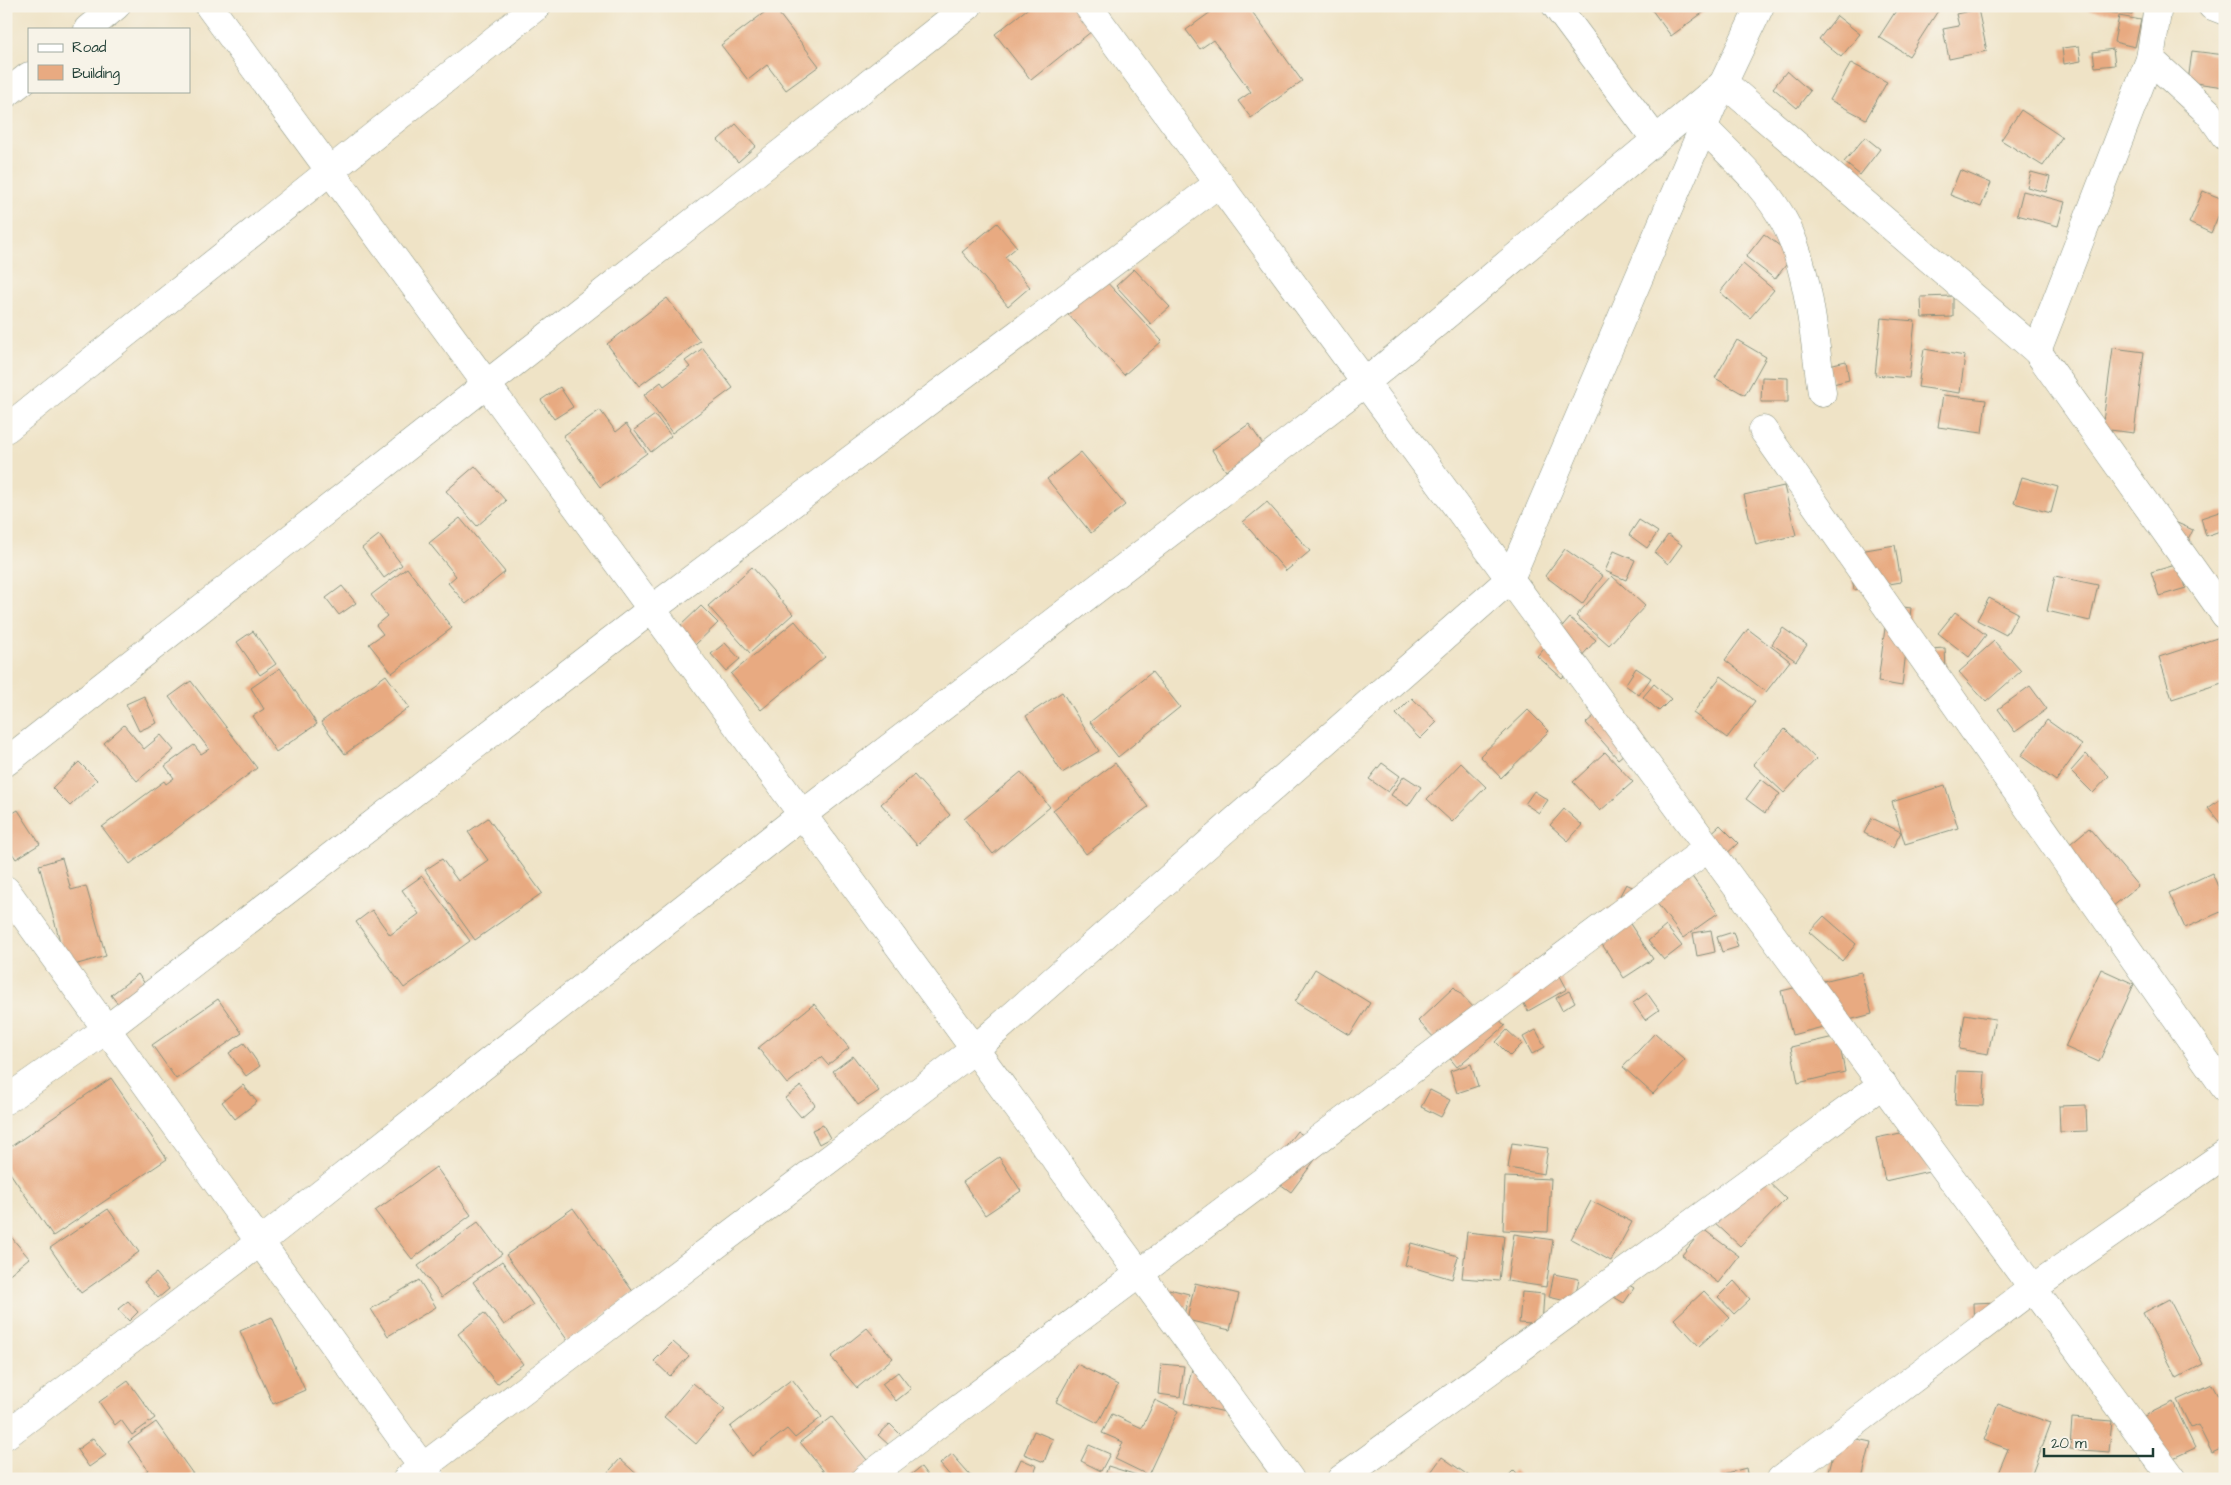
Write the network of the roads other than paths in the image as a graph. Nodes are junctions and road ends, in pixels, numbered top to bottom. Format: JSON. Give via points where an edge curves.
{"nodes":[{"id":1,"x":116,"y":6,"type":"edge"},
{"id":2,"x":209,"y":6,"type":"edge"},
{"id":3,"x":537,"y":6,"type":"edge"},
{"id":4,"x":968,"y":6,"type":"edge"},
{"id":5,"x":1088,"y":6,"type":"edge"},
{"id":6,"x":1556,"y":6,"type":"edge"},
{"id":7,"x":1760,"y":6,"type":"edge"},
{"id":8,"x":2158,"y":6,"type":"edge"},
{"id":9,"x":2212,"y":6,"type":"edge"},
{"id":10,"x":2225,"y":11,"type":"edge"},
{"id":11,"x":89,"y":28,"type":"edge"},
{"id":12,"x":2150,"y":59,"type":"junction"},
{"id":13,"x":28,"y":77,"type":"edge"},
{"id":14,"x":1724,"y":83,"type":"junction"},
{"id":15,"x":6,"y":94,"type":"edge"},
{"id":16,"x":1704,"y":128,"type":"junction"},
{"id":17,"x":2225,"y":136,"type":"edge"},
{"id":18,"x":1656,"y":140,"type":"junction"},
{"id":19,"x":330,"y":171,"type":"junction"},
{"id":20,"x":1219,"y":183,"type":"junction"},
{"id":21,"x":2037,"y":351,"type":"junction"},
{"id":22,"x":1366,"y":382,"type":"junction"},
{"id":23,"x":488,"y":384,"type":"junction"},
{"id":24,"x":1822,"y":393,"type":"dead end"},
{"id":25,"x":6,"y":429,"type":"edge"},
{"id":26,"x":1764,"y":430,"type":"dead end"},
{"id":27,"x":1510,"y":579,"type":"junction"},
{"id":28,"x":652,"y":609,"type":"junction"},
{"id":29,"x":2225,"y":615,"type":"edge"},
{"id":30,"x":6,"y":762,"type":"edge"},
{"id":31,"x":803,"y":814,"type":"junction"},
{"id":32,"x":1708,"y":848,"type":"junction"},
{"id":33,"x":6,"y":890,"type":"edge"},
{"id":34,"x":107,"y":1029,"type":"junction"},
{"id":35,"x":975,"y":1049,"type":"junction"},
{"id":36,"x":1883,"y":1084,"type":"junction"},
{"id":37,"x":2225,"y":1088,"type":"edge"},
{"id":38,"x":6,"y":1100,"type":"edge"},
{"id":39,"x":2225,"y":1154,"type":"edge"},
{"id":40,"x":260,"y":1242,"type":"junction"},
{"id":41,"x":1140,"y":1273,"type":"junction"},
{"id":42,"x":2033,"y":1288,"type":"junction"},
{"id":43,"x":6,"y":1435,"type":"edge"},
{"id":44,"x":420,"y":1475,"type":"edge"},
{"id":45,"x":865,"y":1479,"type":"edge"},
{"id":46,"x":1290,"y":1479,"type":"edge"},
{"id":47,"x":1341,"y":1479,"type":"edge"},
{"id":48,"x":1781,"y":1479,"type":"edge"},
{"id":49,"x":2173,"y":1479,"type":"edge"}],
"edges":[{"from":1,"to":11,"type":"street"},
{"from":2,"to":19,"type":"street"},
{"from":3,"to":19,"type":"street"},
{"from":4,"to":23,"type":"street"},
{"from":5,"to":20,"type":"street"},
{"from":6,"to":18,"type":"street"},
{"from":7,"to":14,"type":"street"},
{"from":8,"to":12,"type":"street"},
{"from":9,"to":10,"type":"street"},
{"from":12,"to":17,"type":"street","via":[[2209,114]]},
{"from":12,"to":21,"type":"street"},
{"from":13,"to":15,"type":"street"},
{"from":14,"to":16,"type":"street"},
{"from":14,"to":18,"type":"street"},
{"from":14,"to":21,"type":"street"},
{"from":16,"to":24,"type":"street","via":[[1756,181],[1786,225],[1804,277]]},
{"from":16,"to":27,"type":"street"},
{"from":18,"to":22,"type":"street"},
{"from":19,"to":23,"type":"street"},
{"from":19,"to":25,"type":"street"},
{"from":20,"to":22,"type":"street"},
{"from":20,"to":28,"type":"street"},
{"from":21,"to":29,"type":"street"},
{"from":22,"to":27,"type":"street"},
{"from":22,"to":31,"type":"street"},
{"from":23,"to":28,"type":"street"},
{"from":23,"to":30,"type":"street"},
{"from":26,"to":37,"type":"street"},
{"from":27,"to":32,"type":"street"},
{"from":27,"to":35,"type":"street"},
{"from":28,"to":31,"type":"street"},
{"from":28,"to":34,"type":"street"},
{"from":31,"to":35,"type":"street"},
{"from":31,"to":40,"type":"street"},
{"from":32,"to":36,"type":"street"},
{"from":32,"to":41,"type":"street"},
{"from":33,"to":34,"type":"street"},
{"from":34,"to":38,"type":"street"},
{"from":34,"to":40,"type":"street"},
{"from":35,"to":41,"type":"street"},
{"from":35,"to":44,"type":"street"},
{"from":36,"to":42,"type":"street"},
{"from":36,"to":47,"type":"street"},
{"from":39,"to":42,"type":"street"},
{"from":40,"to":43,"type":"street"},
{"from":40,"to":44,"type":"street"},
{"from":41,"to":45,"type":"street"},
{"from":41,"to":46,"type":"street"},
{"from":42,"to":48,"type":"street"},
{"from":42,"to":49,"type":"street"}]}
